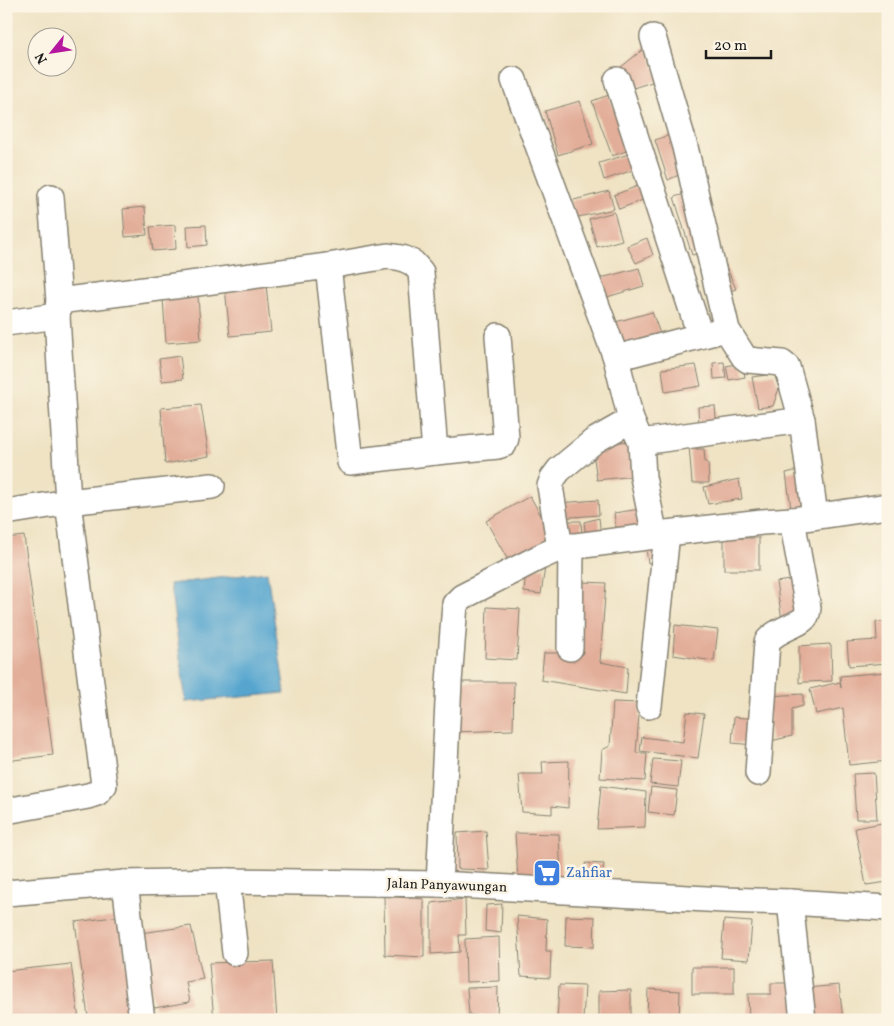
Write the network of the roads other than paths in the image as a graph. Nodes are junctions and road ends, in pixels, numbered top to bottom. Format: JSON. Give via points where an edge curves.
{"nodes":[{"id":1,"x":653,"y":37,"type":"dead end"},
{"id":2,"x":514,"y":80,"type":"dead end"},
{"id":3,"x":617,"y":80,"type":"dead end"},
{"id":4,"x":51,"y":197,"type":"dead end"},
{"id":5,"x":328,"y":266,"type":"junction"},
{"id":6,"x":58,"y":309,"type":"junction"},
{"id":7,"x":6,"y":323,"type":"edge"},
{"id":8,"x":727,"y":330,"type":"junction"},
{"id":9,"x":700,"y":335,"type":"junction"},
{"id":10,"x":498,"y":336,"type":"dead end"},
{"id":11,"x":616,"y":358,"type":"junction"},
{"id":12,"x":631,"y":420,"type":"junction"},
{"id":13,"x":802,"y":420,"type":"junction"},
{"id":14,"x":641,"y":442,"type":"junction"},
{"id":15,"x":435,"y":452,"type":"junction"},
{"id":16,"x":212,"y":486,"type":"dead end"},
{"id":17,"x":68,"y":502,"type":"junction"},
{"id":18,"x":888,"y":506,"type":"edge"},
{"id":19,"x":6,"y":512,"type":"edge"},
{"id":20,"x":804,"y":518,"type":"junction"},
{"id":21,"x":661,"y":534,"type":"junction"},
{"id":22,"x":566,"y":547,"type":"junction"},
{"id":23,"x":570,"y":648,"type":"dead end"},
{"id":24,"x":649,"y":706,"type":"dead end"},
{"id":25,"x":758,"y":773,"type":"dead end"},
{"id":26,"x":6,"y":811,"type":"edge"},
{"id":27,"x":227,"y":881,"type":"junction"},
{"id":28,"x":125,"y":883,"type":"junction"},
{"id":29,"x":439,"y":884,"type":"junction"},
{"id":30,"x":6,"y":893,"type":"edge"},
{"id":31,"x":790,"y":902,"type":"junction"},
{"id":32,"x":888,"y":908,"type":"edge"},
{"id":33,"x":235,"y":953,"type":"dead end"},
{"id":34,"x":142,"y":1020,"type":"edge"},
{"id":35,"x":803,"y":1020,"type":"edge"}],
"edges":[{"from":1,"to":8,"type":"street","via":[[685,148]]},
{"from":2,"to":11,"type":"street"},
{"from":3,"to":9,"type":"street"},
{"from":4,"to":6,"type":"street"},
{"from":5,"to":6,"type":"street"},
{"from":5,"to":15,"type":"street","via":[[388,256],[413,262],[421,272]]},
{"from":5,"to":15,"type":"street","via":[[350,462]]},
{"from":6,"to":7,"type":"street"},
{"from":6,"to":17,"type":"street"},
{"from":8,"to":9,"type":"street"},
{"from":8,"to":13,"type":"street","via":[[748,360],[782,363],[787,367]]},
{"from":9,"to":11,"type":"street"},
{"from":10,"to":15,"type":"street","via":[[504,444]]},
{"from":11,"to":12,"type":"street"},
{"from":12,"to":14,"type":"street"},
{"from":12,"to":22,"type":"street","via":[[594,442],[553,478],[550,486]]},
{"from":13,"to":14,"type":"street"},
{"from":13,"to":20,"type":"street"},
{"from":14,"to":21,"type":"street","via":[[643,477]]},
{"from":16,"to":17,"type":"street"},
{"from":17,"to":19,"type":"street"},
{"from":17,"to":26,"type":"street","via":[[104,785],[97,793],[88,796]]},
{"from":18,"to":20,"type":"street"},
{"from":20,"to":21,"type":"street"},
{"from":20,"to":25,"type":"street","via":[[808,608],[802,620],[778,632],[767,642]]},
{"from":21,"to":22,"type":"street"},
{"from":21,"to":24,"type":"street"},
{"from":22,"to":23,"type":"street"},
{"from":22,"to":29,"type":"street","via":[[462,597],[454,604]]},
{"from":27,"to":28,"type":"street","name":"Jalan Panyawungan"},
{"from":27,"to":29,"type":"street","name":"Jalan Panyawungan"},
{"from":27,"to":33,"type":"street"},
{"from":28,"to":30,"type":"street","name":"Jalan Panyawungan"},
{"from":28,"to":34,"type":"street"},
{"from":29,"to":31,"type":"street","name":"Jalan Panyawungan"},
{"from":31,"to":32,"type":"street","name":"Jalan Panyawungan"},
{"from":31,"to":35,"type":"street"}]}
